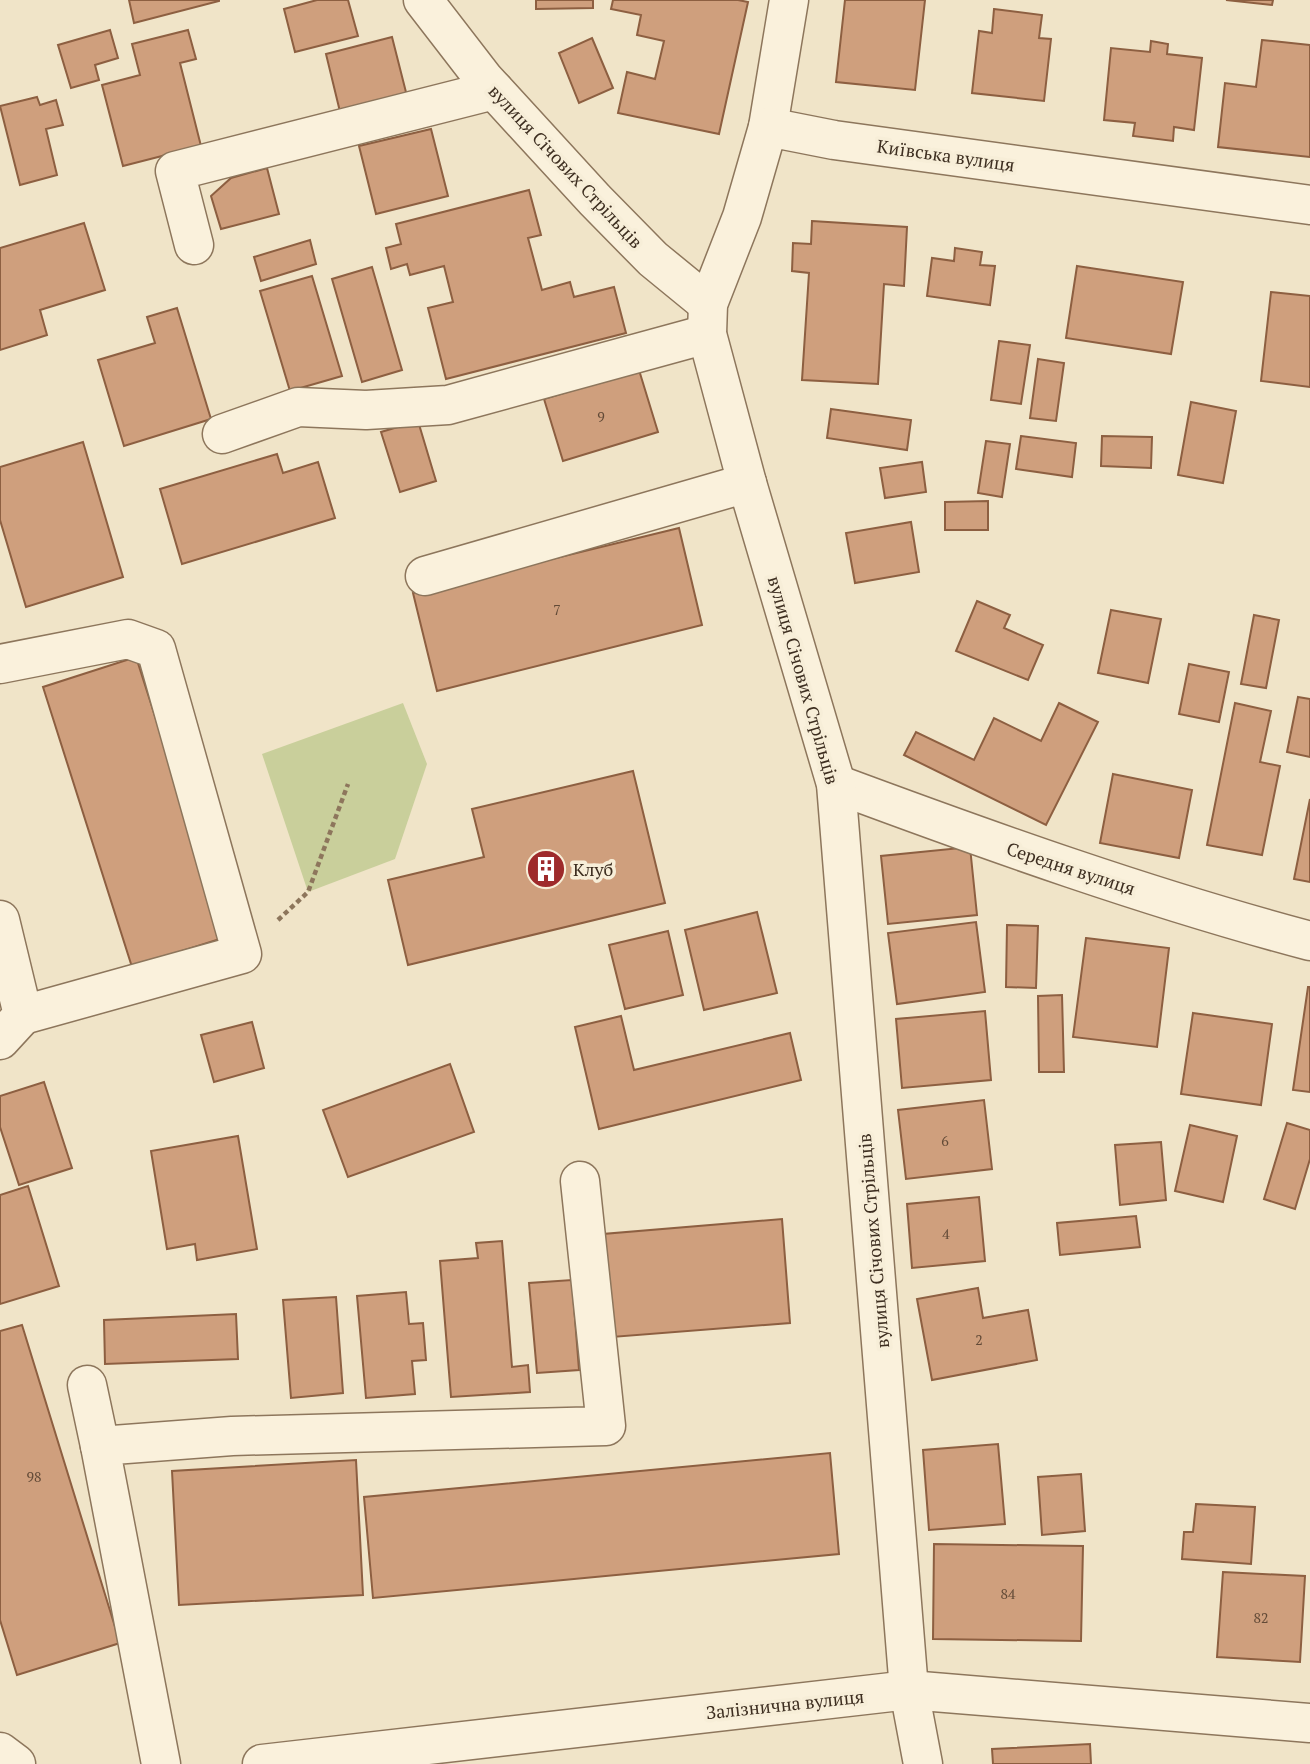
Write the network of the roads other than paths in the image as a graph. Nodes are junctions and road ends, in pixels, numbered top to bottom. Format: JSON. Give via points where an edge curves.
{"nodes":[{"id":1,"x":423,"y":0,"type":"edge"},
{"id":2,"x":789,"y":0,"type":"edge"},
{"id":3,"x":494,"y":90,"type":"junction"},
{"id":4,"x":768,"y":127,"type":"junction"},
{"id":5,"x":1310,"y":205,"type":"edge"},
{"id":6,"x":194,"y":245,"type":"dead end"},
{"id":7,"x":707,"y":319,"type":"junction"},
{"id":8,"x":222,"y":434,"type":"dead end"},
{"id":9,"x":747,"y":483,"type":"junction"},
{"id":10,"x":425,"y":576,"type":"dead end"},
{"id":11,"x":0,"y":664,"type":"edge"},
{"id":12,"x":836,"y":784,"type":"junction"},
{"id":13,"x":0,"y":920,"type":"edge"},
{"id":14,"x":1310,"y":941,"type":"edge"},
{"id":15,"x":12,"y":1027,"type":"edge"},
{"id":16,"x":580,"y":1181,"type":"dead end"},
{"id":17,"x":88,"y":1385,"type":"dead end"},
{"id":18,"x":100,"y":1446,"type":"junction"},
{"id":19,"x":909,"y":1690,"type":"junction"},
{"id":20,"x":1310,"y":1723,"type":"edge"},
{"id":21,"x":0,"y":1752,"type":"edge"},
{"id":22,"x":16,"y":1764,"type":"edge"},
{"id":23,"x":161,"y":1764,"type":"edge"},
{"id":24,"x":262,"y":1764,"type":"edge"},
{"id":25,"x":923,"y":1764,"type":"edge"}],
"edges":[{"from":1,"to":3,"type":"street","name":"вулиця Січових Стрільців"},
{"from":2,"to":4,"type":"street"},
{"from":3,"to":6,"type":"street","via":[[175,171]]},
{"from":3,"to":7,"type":"street","name":"вулиця Січових Стрільців"},
{"from":4,"to":5,"type":"street","name":"Київська вулиця"},
{"from":4,"to":7,"type":"street"},
{"from":7,"to":8,"type":"street","via":[[448,405],[366,410],[298,407]]},
{"from":7,"to":9,"type":"street","name":"вулиця Січових Стрільців"},
{"from":9,"to":10,"type":"street"},
{"from":9,"to":12,"type":"street","name":"вулиця Січових Стрільців"},
{"from":11,"to":15,"type":"street","via":[[128,639],[156,649],[242,954]]},
{"from":12,"to":14,"type":"street","name":"Середня вулиця","via":[[1097,877]]},
{"from":12,"to":19,"type":"street","name":"вулиця Січових Стрільців"},
{"from":13,"to":15,"type":"street"},
{"from":16,"to":18,"type":"street","via":[[606,1426],[232,1436]]},
{"from":17,"to":18,"type":"street"},
{"from":18,"to":23,"type":"street"},
{"from":19,"to":20,"type":"street","name":"Залізнична вулиця"},
{"from":19,"to":24,"type":"street","name":"Залізнична вулиця"},
{"from":19,"to":25,"type":"street","name":"вулиця Січових Стрільців"},
{"from":21,"to":22,"type":"street"}]}
